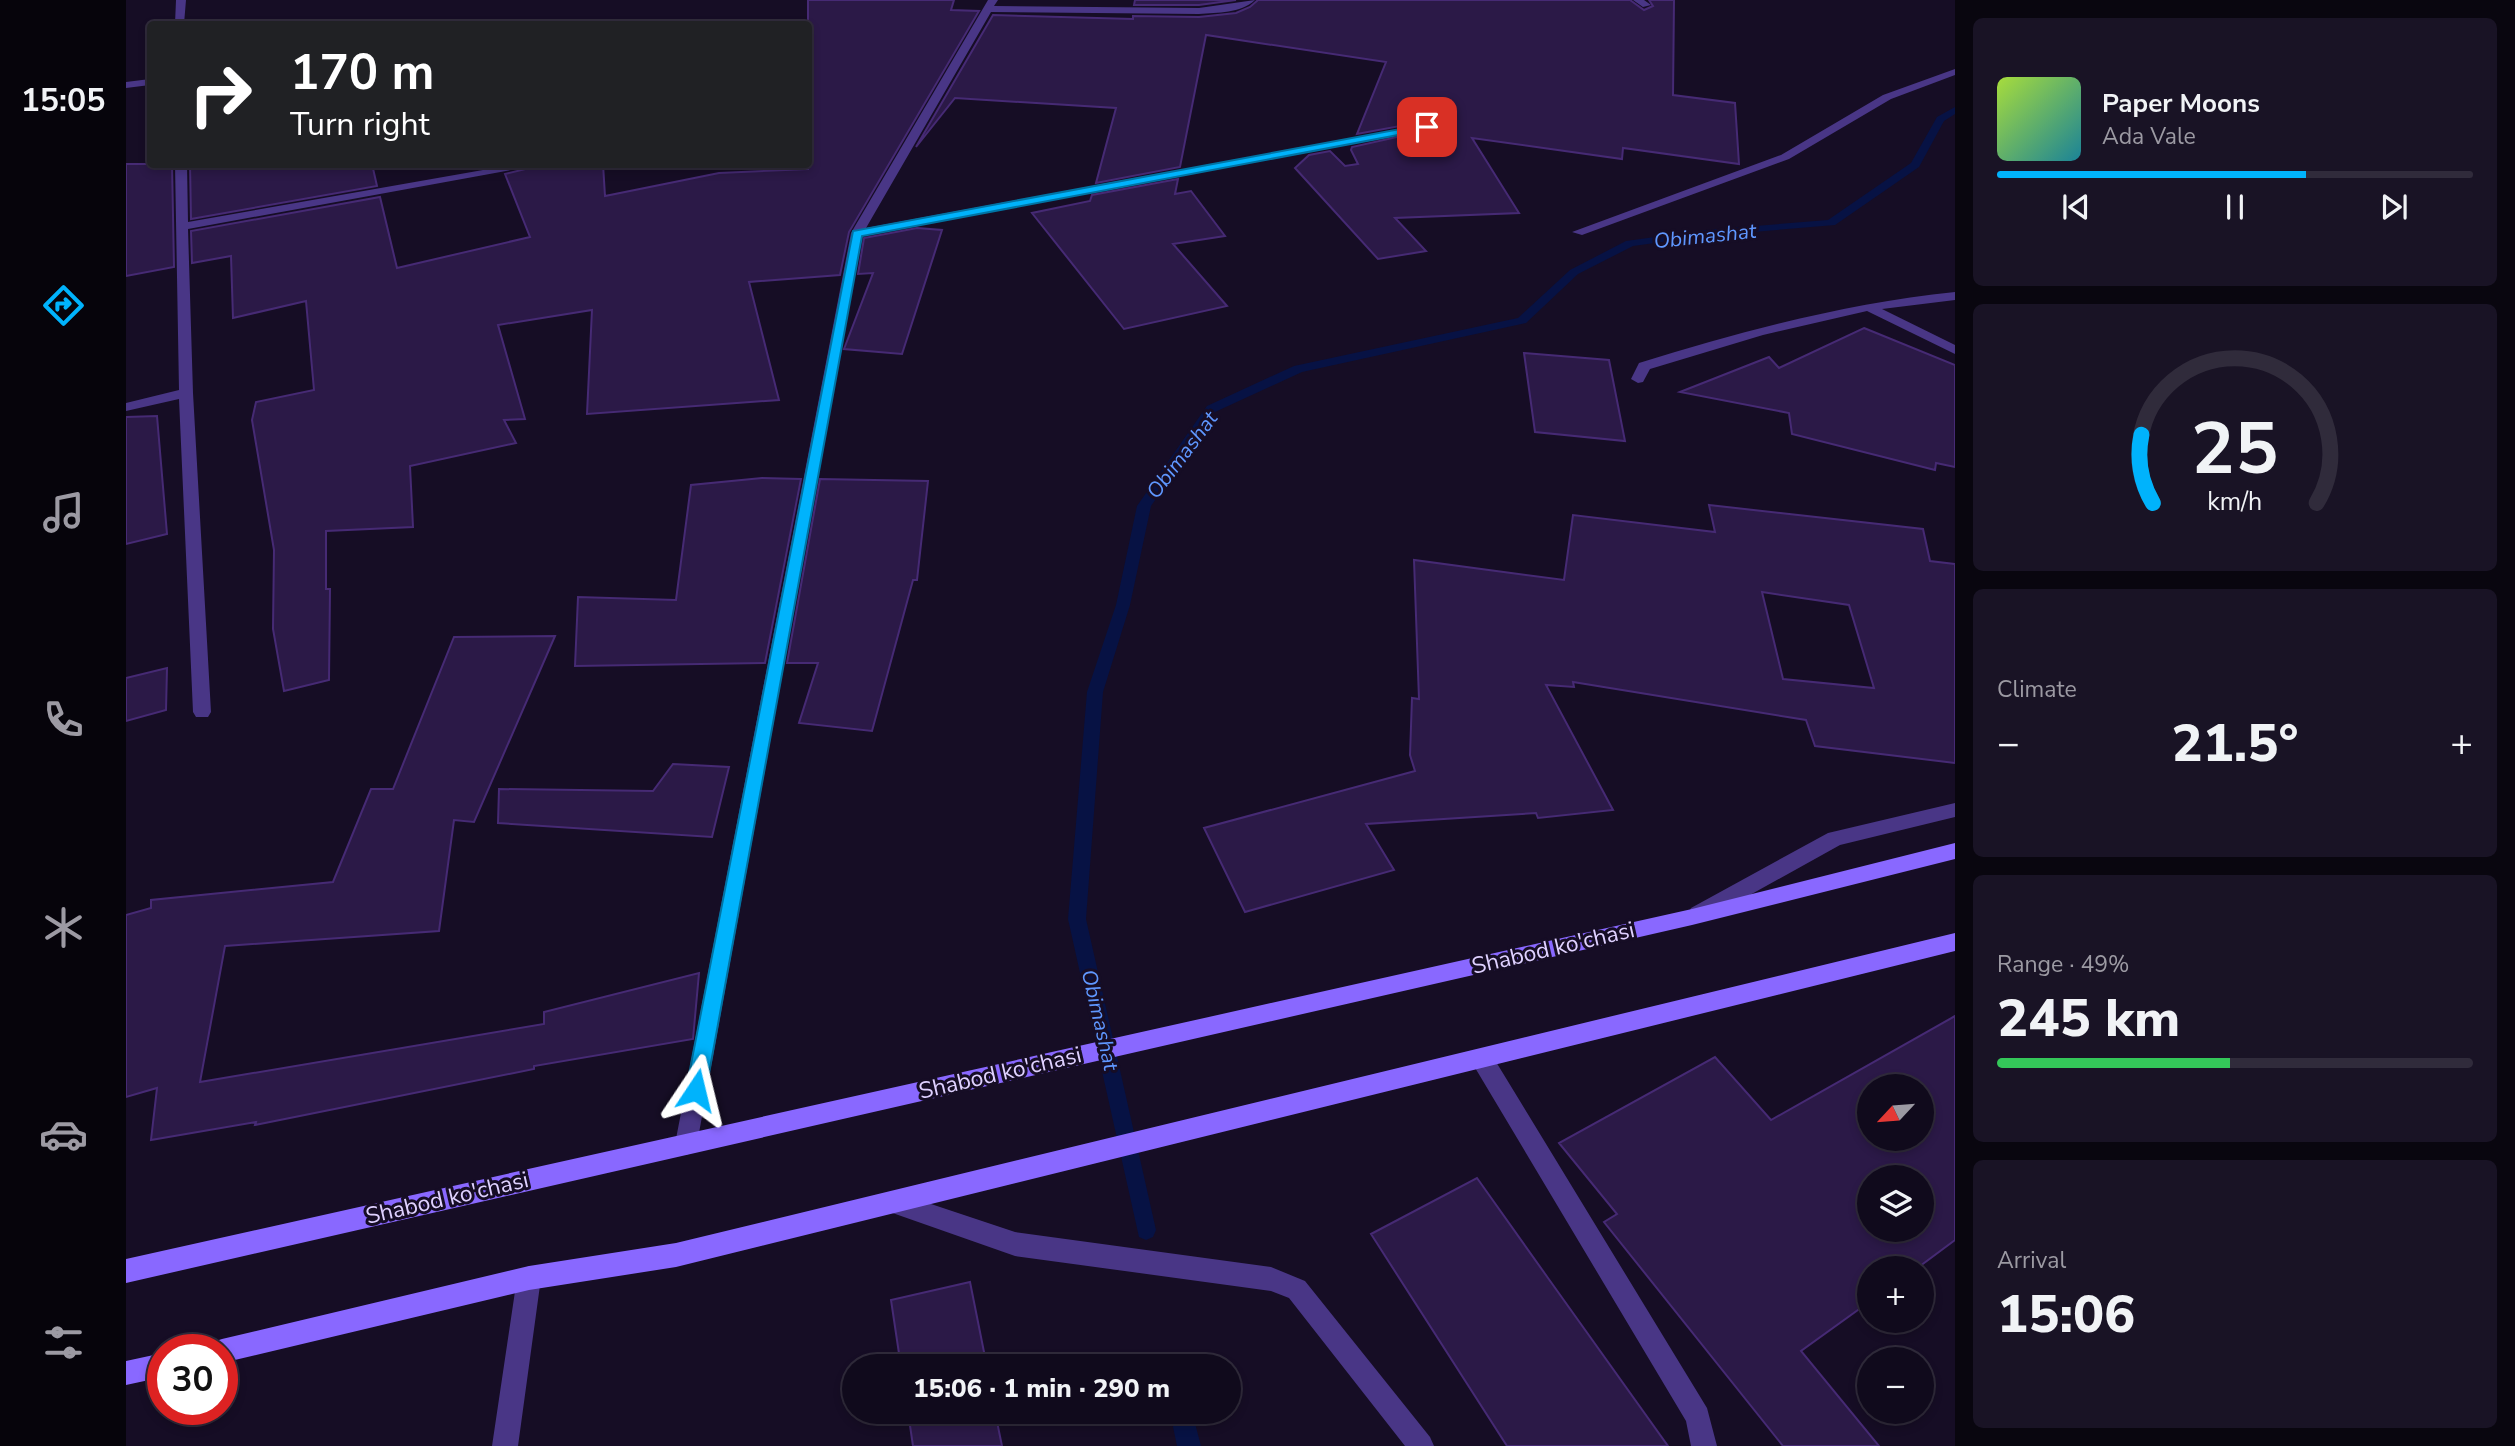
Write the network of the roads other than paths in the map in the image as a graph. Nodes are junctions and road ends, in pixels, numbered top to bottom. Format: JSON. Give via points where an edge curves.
{"nodes":[{"id":1,"x":181,"y":0,"type":"edge"},
{"id":2,"x":1250,"y":0,"type":"edge"},
{"id":3,"x":991,"y":4,"type":"edge"},
{"id":4,"x":180,"y":21,"type":"edge"},
{"id":5,"x":1955,"y":72,"type":"edge"},
{"id":6,"x":147,"y":82,"type":"edge"},
{"id":7,"x":126,"y":85,"type":"edge"},
{"id":8,"x":1427,"y":127,"type":"dead end"},
{"id":9,"x":181,"y":168,"type":"edge"},
{"id":10,"x":516,"y":168,"type":"edge"},
{"id":11,"x":182,"y":227,"type":"junction"},
{"id":12,"x":1578,"y":232,"type":"dead end"},
{"id":13,"x":857,"y":233,"type":"junction"},
{"id":14,"x":1955,"y":296,"type":"edge"},
{"id":15,"x":1869,"y":307,"type":"junction"},
{"id":16,"x":1954,"y":350,"type":"edge"},
{"id":17,"x":1638,"y":379,"type":"dead end"},
{"id":18,"x":186,"y":393,"type":"junction"},
{"id":19,"x":126,"y":407,"type":"edge"},
{"id":20,"x":202,"y":712,"type":"dead end"},
{"id":21,"x":1955,"y":810,"type":"edge"},
{"id":22,"x":1955,"y":851,"type":"edge"},
{"id":23,"x":1692,"y":917,"type":"junction"},
{"id":24,"x":1955,"y":942,"type":"edge"},
{"id":25,"x":1482,"y":1059,"type":"junction"},
{"id":26,"x":686,"y":1144,"type":"junction"},
{"id":27,"x":892,"y":1202,"type":"junction"},
{"id":28,"x":126,"y":1271,"type":"edge"},
{"id":29,"x":528,"y":1278,"type":"junction"},
{"id":30,"x":238,"y":1347,"type":"edge"},
{"id":31,"x":147,"y":1368,"type":"edge"},
{"id":32,"x":126,"y":1373,"type":"edge"},
{"id":33,"x":505,"y":1446,"type":"edge"},
{"id":34,"x":1421,"y":1446,"type":"edge"},
{"id":35,"x":1704,"y":1446,"type":"edge"}],
"edges":[{"from":1,"to":4,"type":"street"},
{"from":2,"to":3,"type":"street","via":[[1199,11]]},
{"from":3,"to":13,"type":"street"},
{"from":5,"to":12,"type":"street","via":[[1887,97],[1785,157]]},
{"from":6,"to":7,"type":"street"},
{"from":8,"to":13,"type":"street"},
{"from":9,"to":11,"type":"street"},
{"from":10,"to":11,"type":"street"},
{"from":11,"to":18,"type":"street"},
{"from":13,"to":26,"type":"street"},
{"from":14,"to":15,"type":"street"},
{"from":15,"to":16,"type":"street"},
{"from":15,"to":17,"type":"street","via":[[1731,339],[1644,366]]},
{"from":18,"to":19,"type":"street"},
{"from":18,"to":20,"type":"street"},
{"from":21,"to":23,"type":"street","via":[[1835,838]]},
{"from":22,"to":23,"type":"main road","name":"Shabod ko'chasi"},
{"from":23,"to":26,"type":"main road","name":"Shabod ko'chasi"},
{"from":24,"to":25,"type":"main road"},
{"from":25,"to":27,"type":"main road"},
{"from":25,"to":35,"type":"street","via":[[1698,1417]]},
{"from":26,"to":28,"type":"main road","name":"Shabod ko'chasi"},
{"from":27,"to":29,"type":"main road","via":[[676,1255]]},
{"from":27,"to":34,"type":"street","via":[[1015,1244],[1271,1279],[1297,1289]]},
{"from":29,"to":30,"type":"main road"},
{"from":29,"to":33,"type":"street"},
{"from":31,"to":32,"type":"main road"}]}
